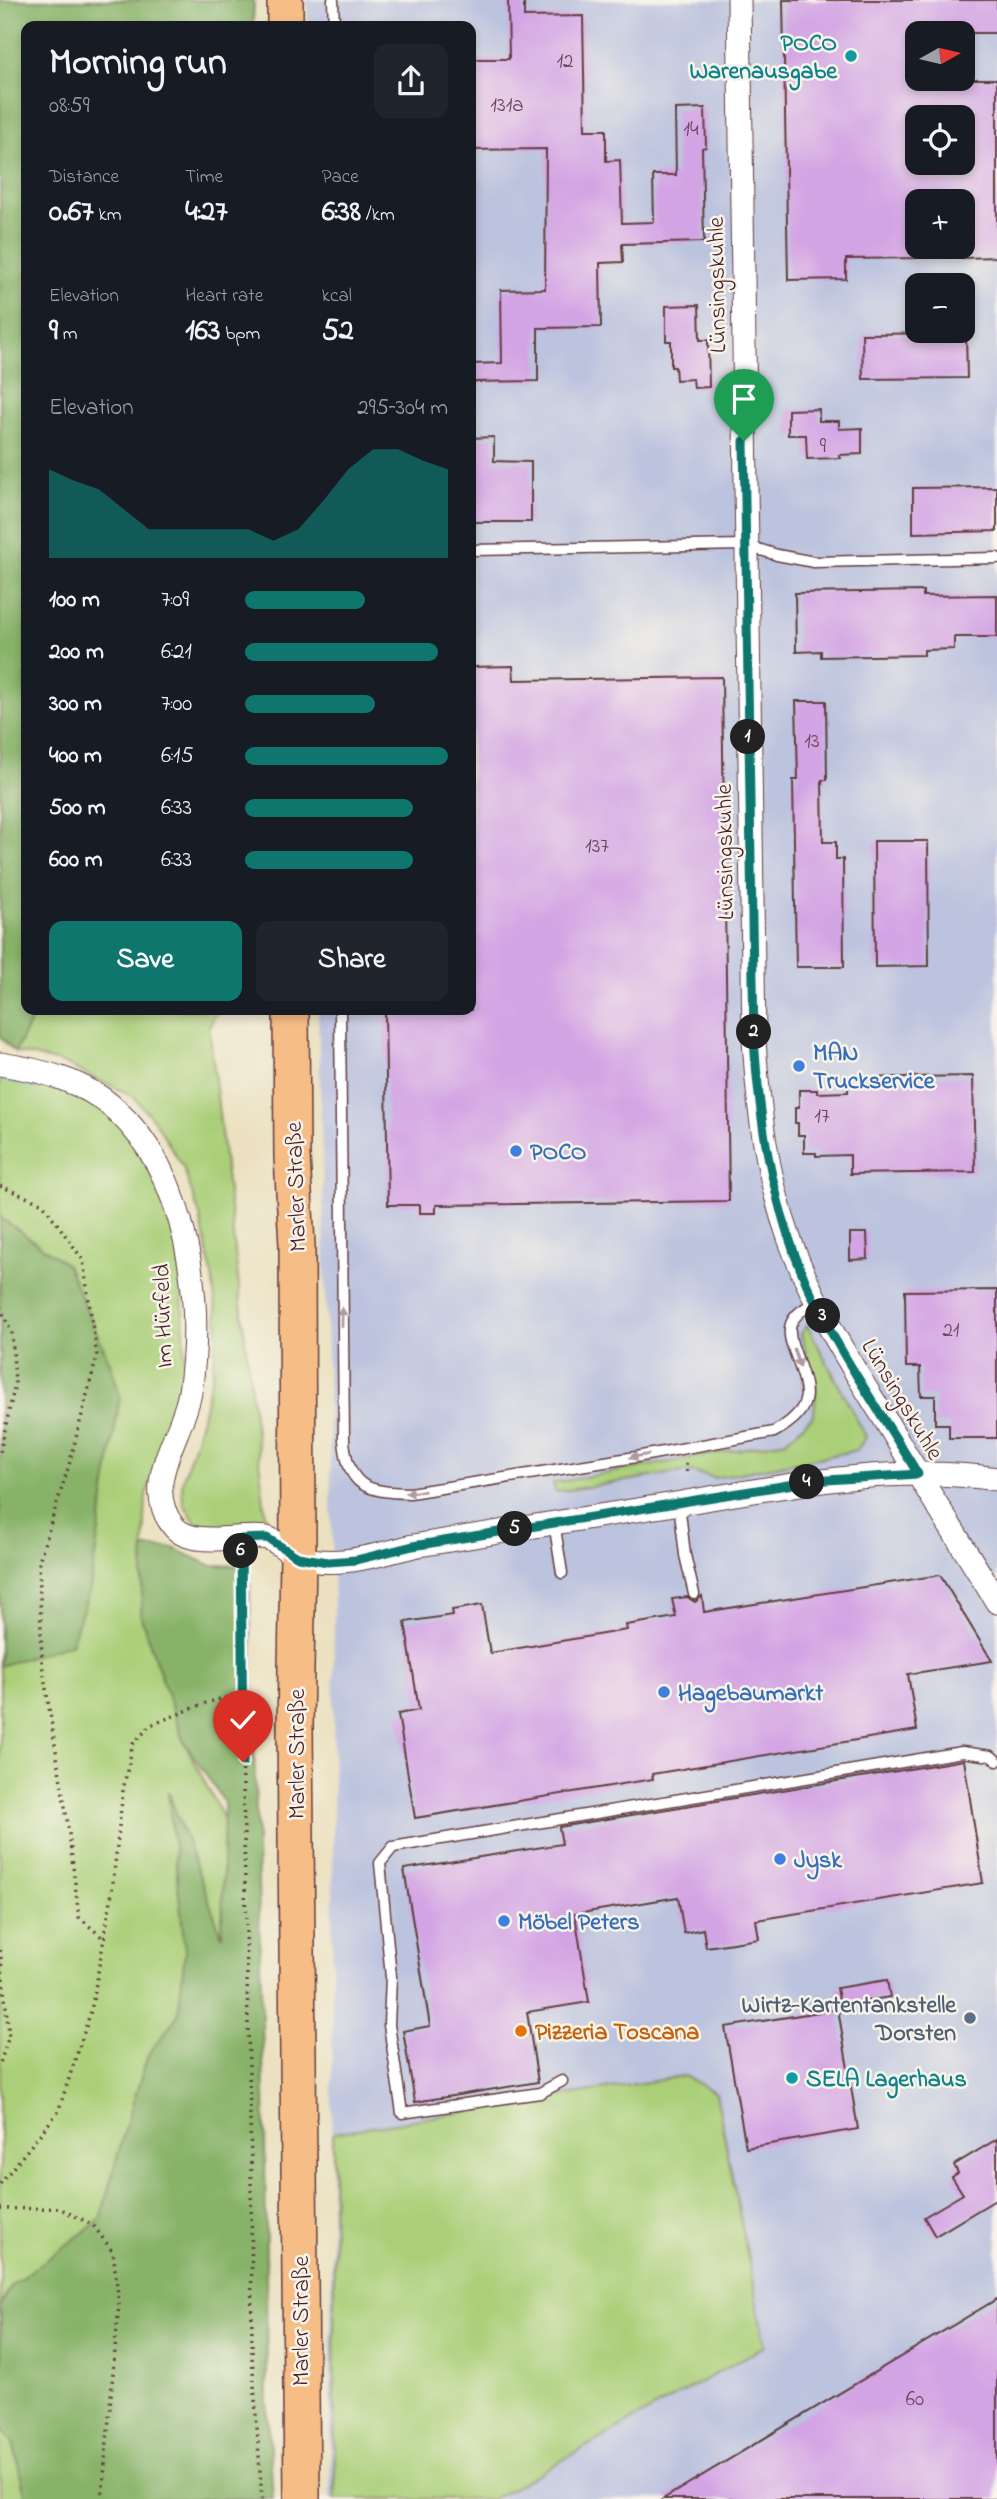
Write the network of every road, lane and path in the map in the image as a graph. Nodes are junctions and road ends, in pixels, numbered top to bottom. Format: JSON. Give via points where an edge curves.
{"nodes":[{"id":1,"x":285,"y":0,"type":"edge"},
{"id":2,"x":333,"y":0,"type":"edge"},
{"id":3,"x":739,"y":0,"type":"edge"},
{"id":4,"x":285,"y":21,"type":"edge"},
{"id":5,"x":334,"y":21,"type":"edge"},
{"id":6,"x":745,"y":545,"type":"junction"},
{"id":7,"x":476,"y":550,"type":"edge"},
{"id":8,"x":997,"y":558,"type":"edge"},
{"id":9,"x":291,"y":1015,"type":"edge"},
{"id":10,"x":340,"y":1015,"type":"edge"},
{"id":11,"x":0,"y":1064,"type":"edge"},
{"id":12,"x":0,"y":1186,"type":"edge"},
{"id":13,"x":815,"y":1302,"type":"junction"},
{"id":14,"x":0,"y":1307,"type":"edge"},
{"id":15,"x":0,"y":1452,"type":"edge"},
{"id":16,"x":686,"y":1460,"type":"dead end"},
{"id":17,"x":918,"y":1474,"type":"junction"},
{"id":18,"x":687,"y":1475,"type":"dead end"},
{"id":19,"x":997,"y":1479,"type":"edge"},
{"id":20,"x":680,"y":1503,"type":"junction"},
{"id":21,"x":554,"y":1522,"type":"junction"},
{"id":22,"x":241,"y":1539,"type":"junction"},
{"id":23,"x":298,"y":1557,"type":"junction"},
{"id":24,"x":562,"y":1573,"type":"dead end"},
{"id":25,"x":695,"y":1594,"type":"dead end"},
{"id":26,"x":997,"y":1602,"type":"edge"},
{"id":27,"x":241,"y":1693,"type":"junction"},
{"id":28,"x":997,"y":1761,"type":"edge"},
{"id":29,"x":104,"y":1939,"type":"junction"},
{"id":30,"x":0,"y":1950,"type":"edge"},
{"id":31,"x":0,"y":2063,"type":"edge"},
{"id":32,"x":562,"y":2081,"type":"dead end"},
{"id":33,"x":0,"y":2185,"type":"edge"},
{"id":34,"x":0,"y":2209,"type":"edge"},
{"id":35,"x":102,"y":2499,"type":"edge"},
{"id":36,"x":262,"y":2499,"type":"edge"},
{"id":37,"x":302,"y":2499,"type":"edge"}],
"edges":[{"from":1,"to":4,"type":"main road"},
{"from":2,"to":5,"type":"lane"},
{"from":3,"to":6,"type":"street","name":"Lünsingskuhle"},
{"from":6,"to":7,"type":"lane"},
{"from":6,"to":8,"type":"lane","via":[[814,562]]},
{"from":6,"to":13,"type":"street","name":"Lünsingskuhle","via":[[757,1083],[776,1196]]},
{"from":9,"to":23,"type":"main road","name":"Marler Straße"},
{"from":13,"to":10,"type":"lane","one_way":true,"via":[[791,1324],[790,1337],[808,1391],[792,1422],[774,1432],[421,1492],[386,1493],[369,1487],[353,1477],[344,1440]]},
{"from":11,"to":22,"type":"street","name":"Im Hürfeld","via":[[38,1070],[86,1088],[115,1108],[142,1137],[163,1172],[178,1212],[189,1264],[194,1355],[189,1396],[160,1477],[162,1504],[175,1528],[193,1536]]},
{"from":12,"to":29,"type":"path","via":[[43,1204],[83,1260],[97,1356],[39,1561],[42,1664],[79,1917]]},
{"from":13,"to":17,"type":"street","name":"Lünsingskuhle"},
{"from":14,"to":15,"type":"path","via":[[12,1334],[15,1384]]},
{"from":16,"to":18,"type":"path"},
{"from":17,"to":19,"type":"street"},
{"from":17,"to":20,"type":"street","via":[[812,1481]]},
{"from":17,"to":26,"type":"street","name":"Lünsingskuhle"},
{"from":20,"to":21,"type":"street"},
{"from":20,"to":25,"type":"lane","via":[[685,1555]]},
{"from":21,"to":23,"type":"street","via":[[356,1560]]},
{"from":21,"to":24,"type":"lane"},
{"from":22,"to":23,"type":"street","name":"Im Hürfeld","via":[[267,1538]]},
{"from":22,"to":27,"type":"path"},
{"from":23,"to":37,"type":"main road","name":"Marler Straße","via":[[295,1726]]},
{"from":27,"to":29,"type":"path","via":[[151,1725],[133,1744]]},
{"from":27,"to":36,"type":"path","via":[[252,2356]]},
{"from":28,"to":32,"type":"lane","via":[[962,1752],[393,1847],[380,1863],[391,1977],[389,2025],[402,2113],[540,2093]]},
{"from":29,"to":33,"type":"path","via":[[91,2011],[58,2112]]},
{"from":30,"to":31,"type":"path","via":[[9,2036]]},
{"from":34,"to":35,"type":"path","via":[[59,2208],[93,2225],[113,2252],[119,2303]]}]}
